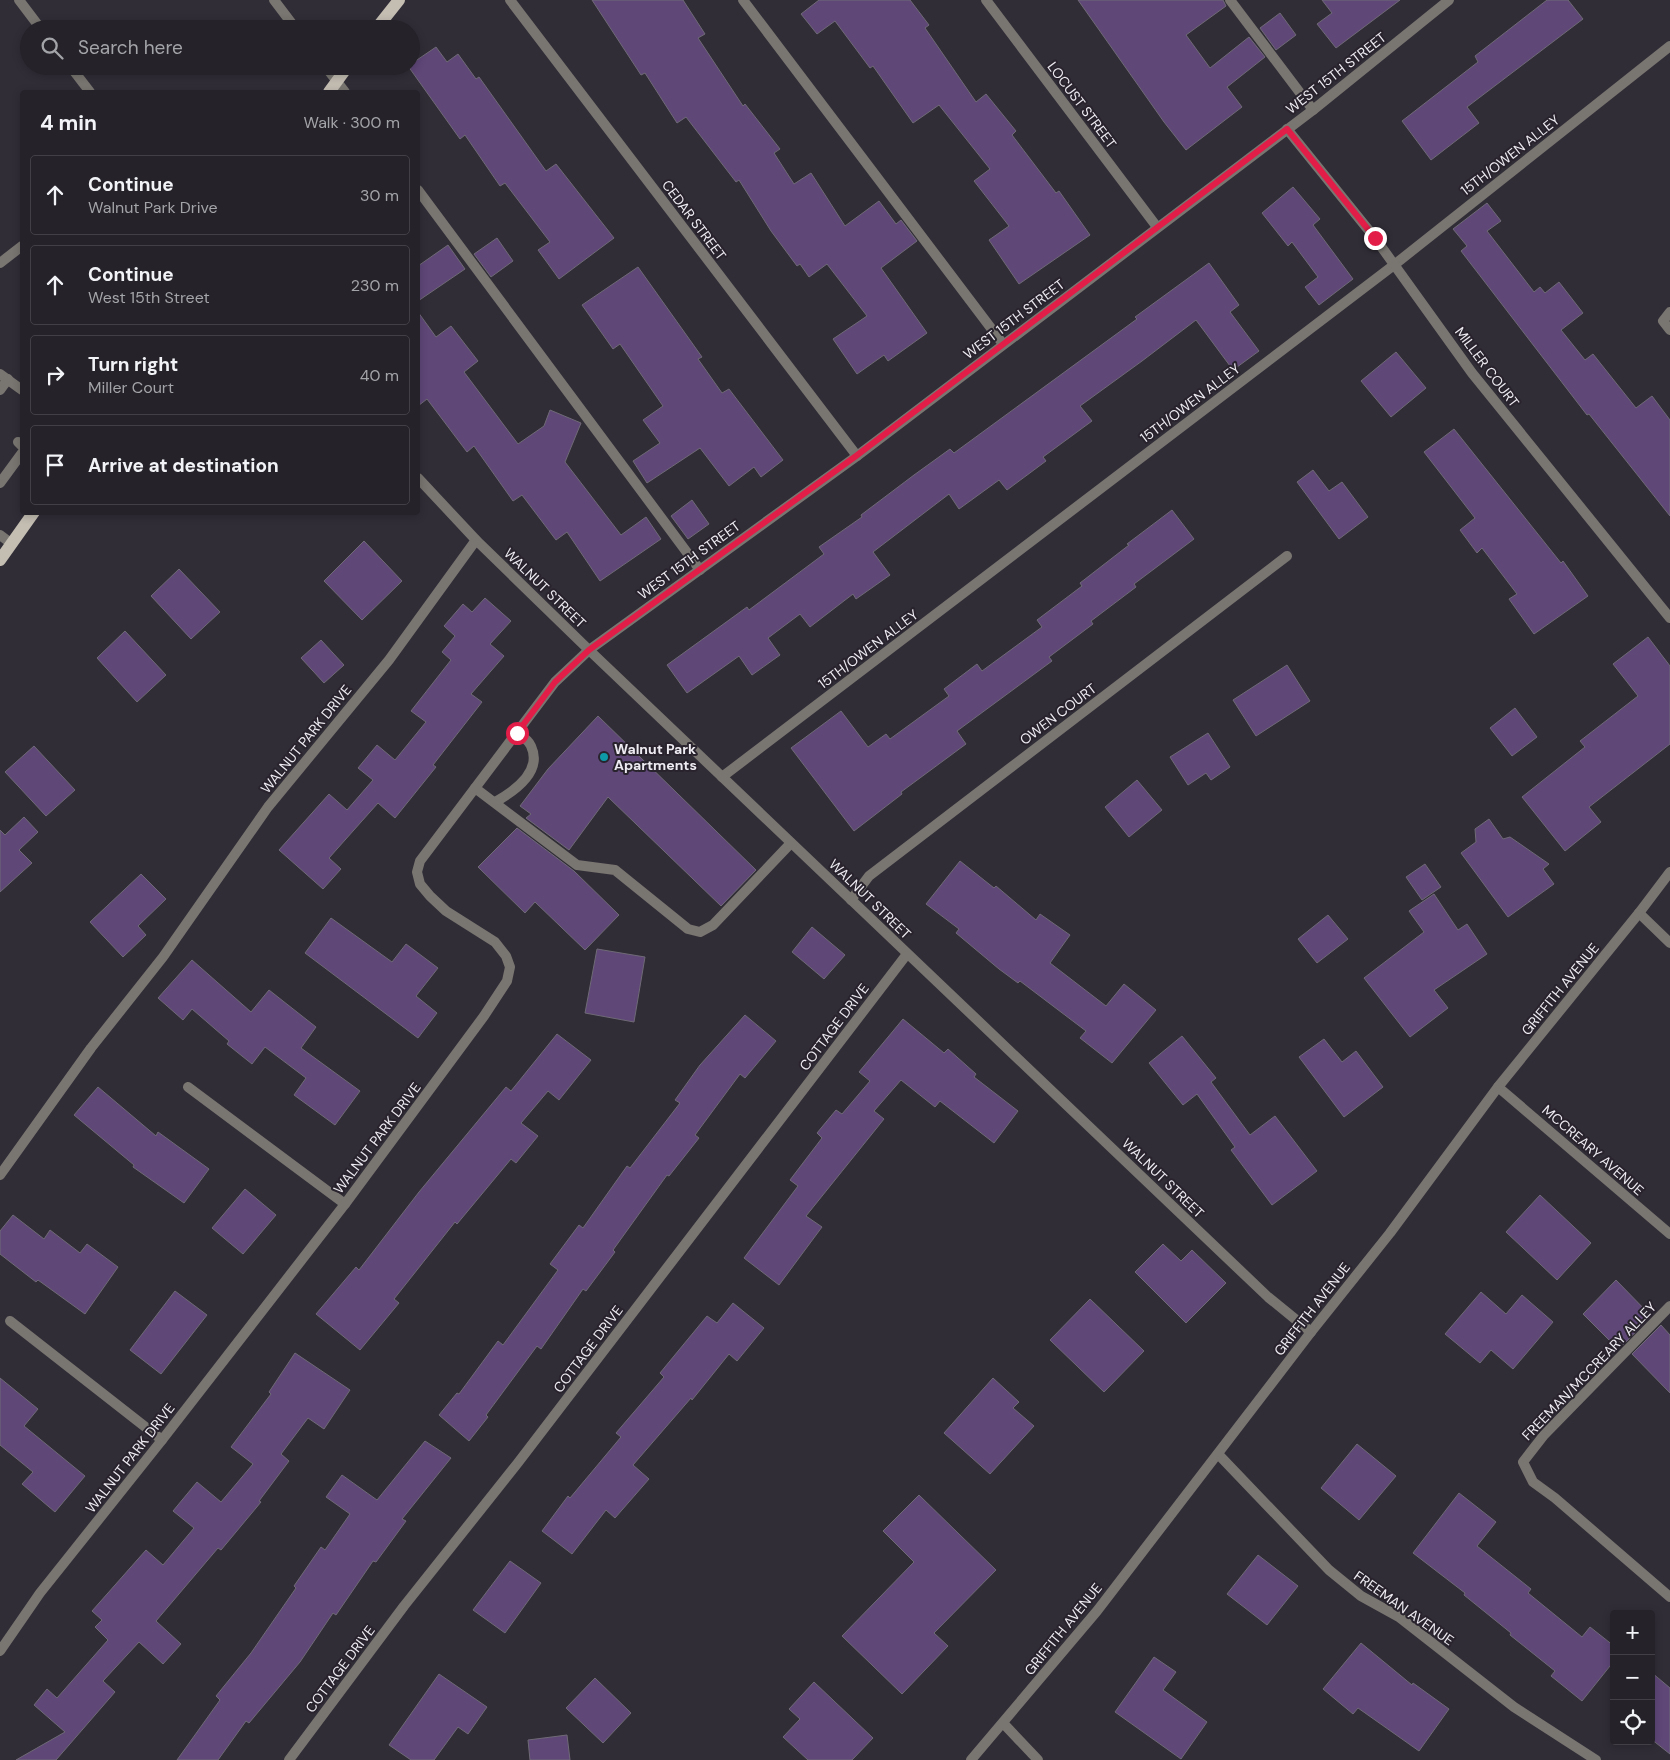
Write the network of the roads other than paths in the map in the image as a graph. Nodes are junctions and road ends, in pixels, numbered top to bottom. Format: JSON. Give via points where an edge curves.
{"nodes":[{"id":1,"x":19,"y":0,"type":"edge"},
{"id":2,"x":274,"y":0,"type":"edge"},
{"id":3,"x":399,"y":0,"type":"edge"},
{"id":4,"x":510,"y":0,"type":"edge"},
{"id":5,"x":743,"y":0,"type":"edge"},
{"id":6,"x":986,"y":0,"type":"edge"},
{"id":7,"x":1230,"y":0,"type":"edge"},
{"id":8,"x":1449,"y":0,"type":"edge"},
{"id":9,"x":34,"y":20,"type":"edge"},
{"id":10,"x":289,"y":20,"type":"edge"},
{"id":11,"x":383,"y":20,"type":"edge"},
{"id":12,"x":1670,"y":46,"type":"edge"},
{"id":13,"x":77,"y":75,"type":"edge"},
{"id":14,"x":332,"y":75,"type":"edge"},
{"id":15,"x":341,"y":75,"type":"edge"},
{"id":16,"x":337,"y":81,"type":"junction"},
{"id":17,"x":88,"y":90,"type":"edge"},
{"id":18,"x":330,"y":90,"type":"edge"},
{"id":19,"x":344,"y":90,"type":"edge"},
{"id":20,"x":1313,"y":110,"type":"junction"},
{"id":21,"x":1287,"y":129,"type":"junction"},
{"id":22,"x":420,"y":193,"type":"edge"},
{"id":23,"x":1157,"y":227,"type":"junction"},
{"id":24,"x":20,"y":248,"type":"edge"},
{"id":25,"x":0,"y":263,"type":"edge"},
{"id":26,"x":1394,"y":265,"type":"junction"},
{"id":27,"x":1670,"y":312,"type":"edge"},
{"id":28,"x":1670,"y":330,"type":"edge"},
{"id":29,"x":1003,"y":344,"type":"junction"},
{"id":30,"x":4,"y":376,"type":"edge"},
{"id":31,"x":20,"y":388,"type":"edge"},
{"id":32,"x":0,"y":390,"type":"edge"},
{"id":33,"x":20,"y":456,"type":"edge"},
{"id":34,"x":856,"y":456,"type":"junction"},
{"id":35,"x":420,"y":480,"type":"edge"},
{"id":36,"x":1,"y":481,"type":"edge"},
{"id":37,"x":32,"y":515,"type":"edge"},
{"id":38,"x":0,"y":535,"type":"edge"},
{"id":39,"x":476,"y":540,"type":"junction"},
{"id":40,"x":12,"y":544,"type":"junction"},
{"id":41,"x":1287,"y":556,"type":"dead end"},
{"id":42,"x":0,"y":560,"type":"edge"},
{"id":43,"x":700,"y":570,"type":"junction"},
{"id":44,"x":1670,"y":618,"type":"edge"},
{"id":45,"x":589,"y":650,"type":"junction"},
{"id":46,"x":517,"y":733,"type":"junction"},
{"id":47,"x":722,"y":777,"type":"junction"},
{"id":48,"x":475,"y":788,"type":"junction"},
{"id":49,"x":494,"y":802,"type":"junction"},
{"id":50,"x":791,"y":843,"type":"junction"},
{"id":51,"x":1670,"y":872,"type":"edge"},
{"id":52,"x":851,"y":900,"type":"junction"},
{"id":53,"x":1639,"y":913,"type":"junction"},
{"id":54,"x":1670,"y":943,"type":"edge"},
{"id":55,"x":907,"y":954,"type":"junction"},
{"id":56,"x":188,"y":1087,"type":"dead end"},
{"id":57,"x":1498,"y":1087,"type":"junction"},
{"id":58,"x":0,"y":1175,"type":"edge"},
{"id":59,"x":344,"y":1204,"type":"junction"},
{"id":60,"x":1670,"y":1234,"type":"edge"},
{"id":61,"x":1670,"y":1306,"type":"edge"},
{"id":62,"x":10,"y":1321,"type":"dead end"},
{"id":63,"x":1311,"y":1332,"type":"junction"},
{"id":64,"x":162,"y":1440,"type":"junction"},
{"id":65,"x":1218,"y":1454,"type":"junction"},
{"id":66,"x":1670,"y":1597,"type":"edge"},
{"id":67,"x":0,"y":1652,"type":"edge"},
{"id":68,"x":1003,"y":1723,"type":"junction"},
{"id":69,"x":289,"y":1760,"type":"edge"},
{"id":70,"x":971,"y":1760,"type":"edge"},
{"id":71,"x":1038,"y":1760,"type":"edge"},
{"id":72,"x":1596,"y":1760,"type":"edge"}],
"edges":[{"from":1,"to":9,"type":"street"},
{"from":2,"to":10,"type":"street"},
{"from":3,"to":11,"type":"main road"},
{"from":4,"to":34,"type":"street","name":"CEDAR STREET"},
{"from":5,"to":29,"type":"street"},
{"from":6,"to":23,"type":"street","name":"LOCUST STREET"},
{"from":7,"to":20,"type":"street"},
{"from":8,"to":20,"type":"street","name":"WEST 15TH STREET"},
{"from":12,"to":26,"type":"street","name":"15TH/OWEN ALLEY"},
{"from":13,"to":17,"type":"street"},
{"from":14,"to":16,"type":"street"},
{"from":15,"to":16,"type":"main road"},
{"from":16,"to":18,"type":"main road"},
{"from":16,"to":19,"type":"street"},
{"from":20,"to":21,"type":"street","name":"WEST 15TH STREET"},
{"from":21,"to":23,"type":"street","name":"WEST 15TH STREET"},
{"from":21,"to":26,"type":"street","name":"MILLER COURT"},
{"from":22,"to":43,"type":"street"},
{"from":23,"to":29,"type":"street","name":"WEST 15TH STREET"},
{"from":24,"to":25,"type":"street"},
{"from":26,"to":44,"type":"street","name":"MILLER COURT","via":[[1472,372]]},
{"from":26,"to":47,"type":"street","name":"15TH/OWEN ALLEY"},
{"from":27,"to":28,"type":"street","via":[[1663,321]]},
{"from":29,"to":34,"type":"street","name":"WEST 15TH STREET"},
{"from":30,"to":31,"type":"street"},
{"from":30,"to":32,"type":"street"},
{"from":33,"to":36,"type":"street"},
{"from":34,"to":43,"type":"street","name":"WEST 15TH STREET"},
{"from":35,"to":39,"type":"street","name":"WALNUT STREET"},
{"from":37,"to":40,"type":"main road"},
{"from":38,"to":40,"type":"street"},
{"from":39,"to":45,"type":"street","name":"WALNUT STREET"},
{"from":39,"to":58,"type":"street","name":"WALNUT PARK DRIVE","via":[[389,660],[268,807],[163,957],[91,1048]]},
{"from":40,"to":42,"type":"main road"},
{"from":41,"to":52,"type":"street","name":"OWEN COURT","via":[[869,876]]},
{"from":43,"to":45,"type":"street","name":"WEST 15TH STREET"},
{"from":45,"to":46,"type":"street","name":"WALNUT PARK DRIVE","via":[[555,682]]},
{"from":45,"to":47,"type":"street","name":"WALNUT STREET"},
{"from":46,"to":48,"type":"street","name":"WALNUT PARK DRIVE"},
{"from":46,"to":49,"type":"street","via":[[531,745],[534,760],[527,778],[513,792]]},
{"from":47,"to":50,"type":"street","name":"WALNUT STREET"},
{"from":48,"to":49,"type":"street"},
{"from":48,"to":59,"type":"street","name":"WALNUT PARK DRIVE","via":[[420,861],[417,872],[420,884],[446,911],[495,942],[510,967],[507,981]]},
{"from":49,"to":50,"type":"street","via":[[577,865],[615,870],[688,929],[700,932],[713,925]]},
{"from":50,"to":52,"type":"street","name":"WALNUT STREET"},
{"from":51,"to":53,"type":"street","name":"GRIFFITH AVENUE"},
{"from":52,"to":55,"type":"street","name":"WALNUT STREET"},
{"from":53,"to":54,"type":"street"},
{"from":53,"to":57,"type":"street","name":"GRIFFITH AVENUE"},
{"from":55,"to":63,"type":"street","name":"WALNUT STREET","via":[[1268,1297]]},
{"from":55,"to":69,"type":"street","name":"COTTAGE DRIVE"},
{"from":56,"to":59,"type":"street"},
{"from":57,"to":60,"type":"street","name":"MCCREARY AVENUE"},
{"from":57,"to":63,"type":"street","name":"GRIFFITH AVENUE","via":[[1390,1233]]},
{"from":59,"to":64,"type":"street","name":"WALNUT PARK DRIVE"},
{"from":61,"to":66,"type":"street","name":"FREEMAN/MCCREARY ALLEY","via":[[1544,1435],[1523,1462],[1533,1482]]},
{"from":62,"to":64,"type":"street"},
{"from":63,"to":65,"type":"street","name":"GRIFFITH AVENUE"},
{"from":64,"to":67,"type":"street","name":"WALNUT PARK DRIVE","via":[[40,1593]]},
{"from":65,"to":68,"type":"street","name":"GRIFFITH AVENUE","via":[[1097,1611]]},
{"from":65,"to":72,"type":"street","name":"FREEMAN AVENUE","via":[[1330,1570],[1361,1596],[1399,1617],[1514,1707]]},
{"from":68,"to":70,"type":"street","name":"GRIFFITH AVENUE"},
{"from":68,"to":71,"type":"street"}]}
